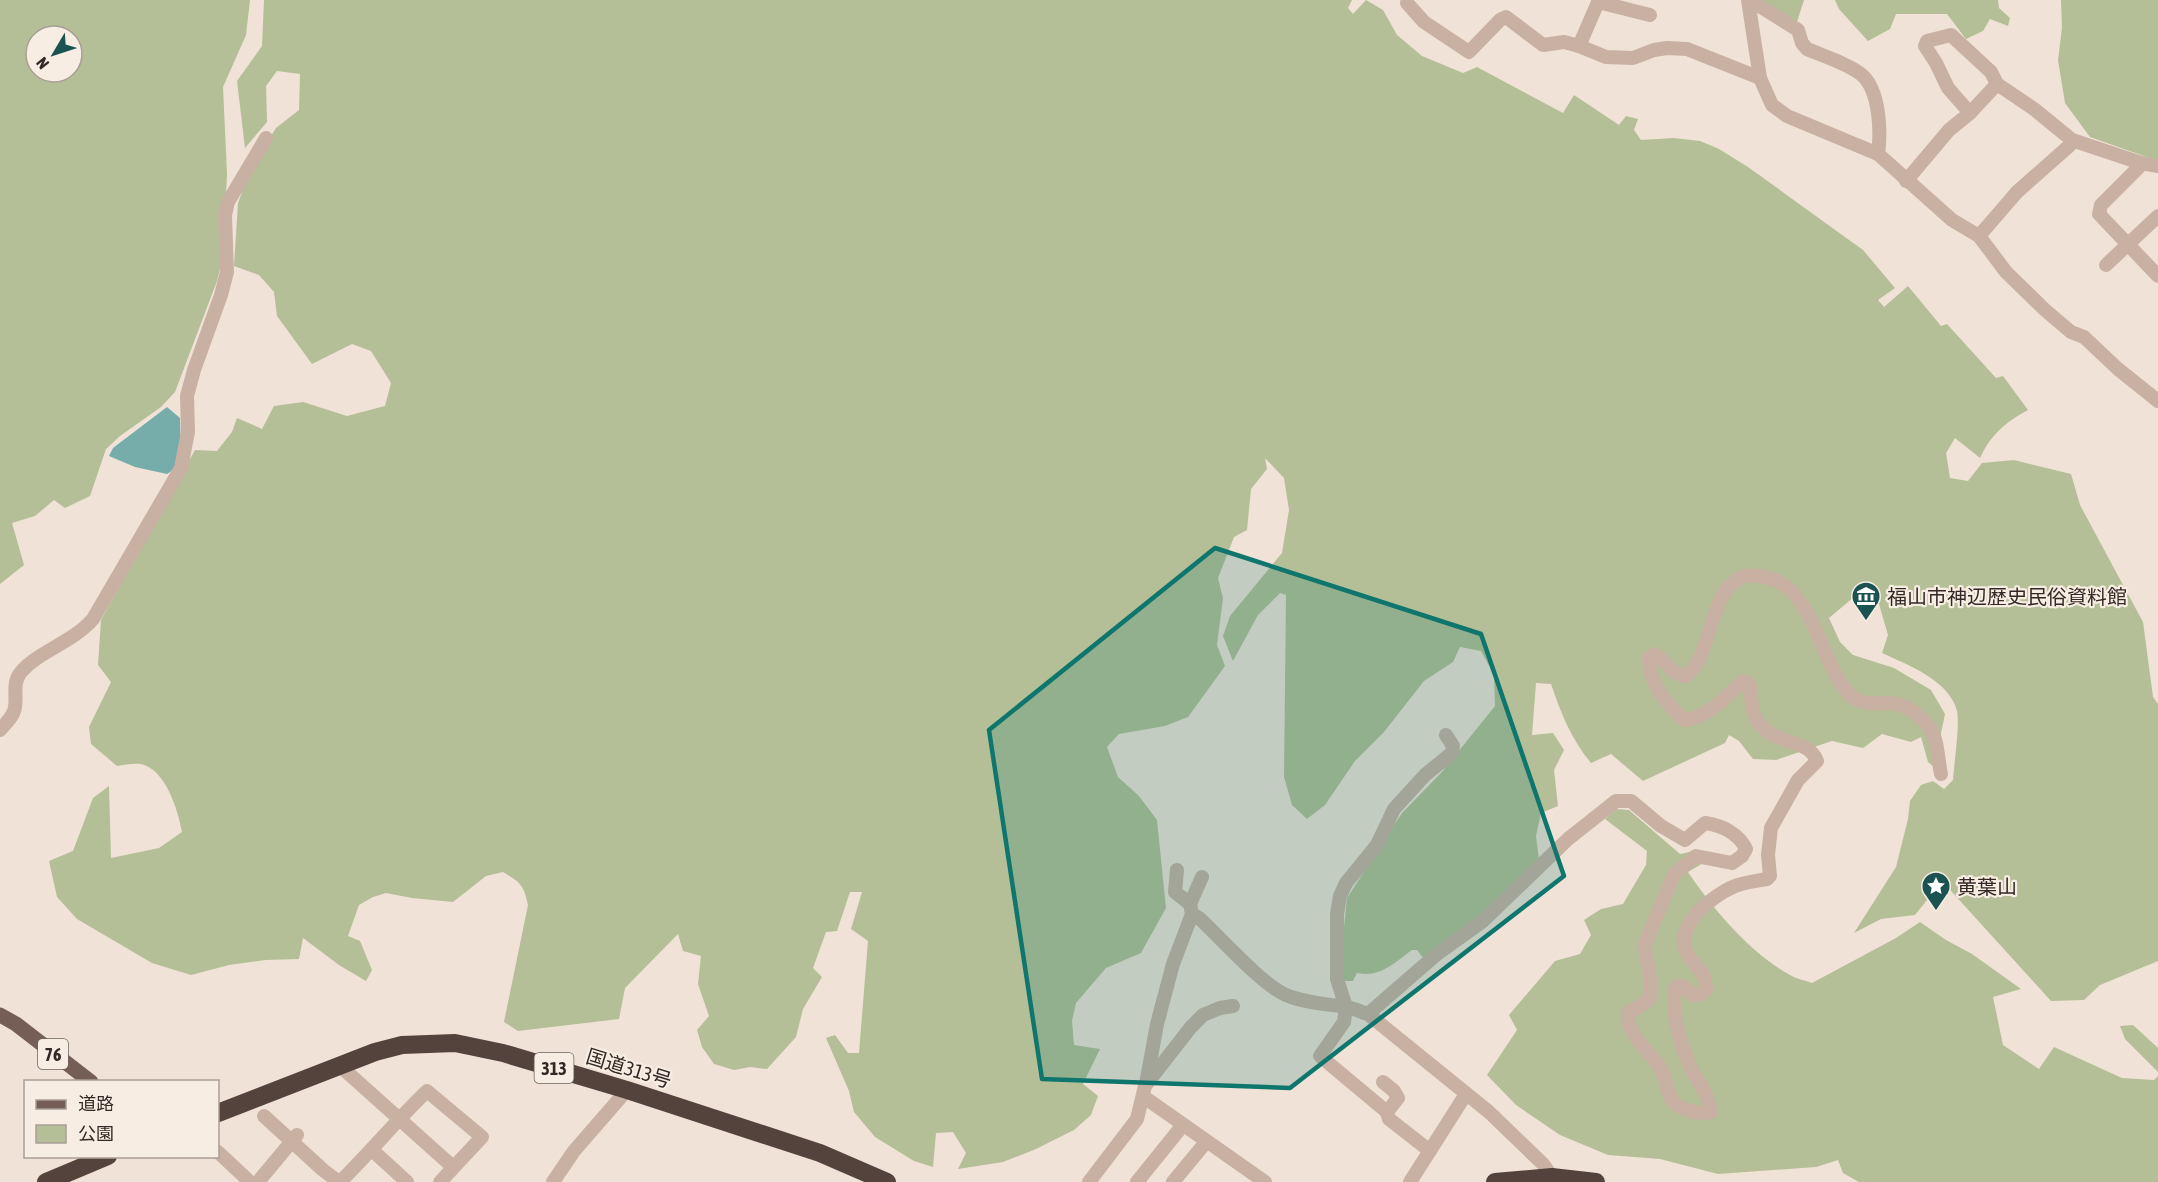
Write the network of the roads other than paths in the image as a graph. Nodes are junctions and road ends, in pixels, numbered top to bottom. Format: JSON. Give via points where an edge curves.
{"nodes":[{"id":1,"x":1749,"y":0,"type":"edge"},
{"id":2,"x":1599,"y":1,"type":"edge"},
{"id":3,"x":1407,"y":3,"type":"dead end"},
{"id":4,"x":1650,"y":15,"type":"dead end"},
{"id":5,"x":1579,"y":46,"type":"junction"},
{"id":6,"x":1760,"y":78,"type":"junction"},
{"id":7,"x":1997,"y":84,"type":"junction"},
{"id":8,"x":1970,"y":113,"type":"junction"},
{"id":9,"x":266,"y":138,"type":"dead end"},
{"id":10,"x":2072,"y":140,"type":"junction"},
{"id":11,"x":1878,"y":154,"type":"junction"},
{"id":12,"x":2141,"y":163,"type":"junction"},
{"id":13,"x":2158,"y":166,"type":"edge"},
{"id":14,"x":1906,"y":181,"type":"junction"},
{"id":15,"x":2158,"y":216,"type":"edge"},
{"id":16,"x":1979,"y":236,"type":"junction"},
{"id":17,"x":2128,"y":244,"type":"junction"},
{"id":18,"x":2106,"y":265,"type":"dead end"},
{"id":19,"x":2158,"y":276,"type":"edge"},
{"id":20,"x":2157,"y":398,"type":"edge"},
{"id":21,"x":0,"y":730,"type":"edge"},
{"id":22,"x":1446,"y":735,"type":"dead end"},
{"id":23,"x":1941,"y":774,"type":"dead end"},
{"id":24,"x":1177,"y":870,"type":"dead end"},
{"id":25,"x":1202,"y":877,"type":"dead end"},
{"id":26,"x":1191,"y":909,"type":"junction"},
{"id":27,"x":1233,"y":1006,"type":"dead end"},
{"id":28,"x":1346,"y":1007,"type":"junction"},
{"id":29,"x":1368,"y":1014,"type":"junction"},
{"id":30,"x":0,"y":1015,"type":"edge"},
{"id":31,"x":339,"y":1065,"type":"junction"},
{"id":32,"x":88,"y":1080,"type":"edge"},
{"id":33,"x":1383,"y":1082,"type":"dead end"},
{"id":34,"x":627,"y":1090,"type":"junction"},
{"id":35,"x":1145,"y":1092,"type":"junction"},
{"id":36,"x":1466,"y":1094,"type":"junction"},
{"id":37,"x":1387,"y":1112,"type":"junction"},
{"id":38,"x":219,"y":1113,"type":"edge"},
{"id":39,"x":264,"y":1116,"type":"dead end"},
{"id":40,"x":399,"y":1118,"type":"junction"},
{"id":41,"x":1183,"y":1125,"type":"junction"},
{"id":42,"x":296,"y":1137,"type":"junction"},
{"id":43,"x":1206,"y":1142,"type":"junction"},
{"id":44,"x":372,"y":1150,"type":"junction"},
{"id":45,"x":1430,"y":1150,"type":"junction"},
{"id":46,"x":219,"y":1153,"type":"edge"},
{"id":47,"x":103,"y":1158,"type":"edge"},
{"id":48,"x":453,"y":1167,"type":"junction"},
{"id":49,"x":1552,"y":1177,"type":"junction"},
{"id":50,"x":1575,"y":1180,"type":"edge"},
{"id":51,"x":46,"y":1182,"type":"edge"},
{"id":52,"x":250,"y":1182,"type":"edge"},
{"id":53,"x":258,"y":1182,"type":"edge"},
{"id":54,"x":340,"y":1182,"type":"edge"},
{"id":55,"x":407,"y":1182,"type":"edge"},
{"id":56,"x":440,"y":1182,"type":"edge"},
{"id":57,"x":553,"y":1182,"type":"edge"},
{"id":58,"x":887,"y":1182,"type":"edge"},
{"id":59,"x":1089,"y":1182,"type":"edge"},
{"id":60,"x":1137,"y":1182,"type":"edge"},
{"id":61,"x":1173,"y":1182,"type":"edge"},
{"id":62,"x":1265,"y":1182,"type":"edge"},
{"id":63,"x":1410,"y":1182,"type":"edge"},
{"id":64,"x":1495,"y":1182,"type":"edge"},
{"id":65,"x":1596,"y":1182,"type":"edge"}],
"edges":[{"from":1,"to":6,"type":"street"},
{"from":1,"to":11,"type":"street","via":[[1798,30],[1807,49],[1859,72],[1868,81],[1881,135]]},
{"from":2,"to":4,"type":"street"},
{"from":2,"to":5,"type":"street"},
{"from":3,"to":5,"type":"street","via":[[1424,22],[1469,52],[1506,17],[1543,45],[1564,42]]},
{"from":5,"to":6,"type":"street","via":[[1605,57],[1633,58],[1653,50],[1686,49]]},
{"from":6,"to":11,"type":"street","via":[[1768,99],[1782,113]]},
{"from":7,"to":8,"type":"street"},
{"from":7,"to":8,"type":"street","via":[[1991,72],[1951,34],[1927,41],[1926,51],[1948,88]]},
{"from":7,"to":10,"type":"street"},
{"from":8,"to":14,"type":"street","via":[[1949,130]]},
{"from":9,"to":21,"type":"street","via":[[228,202],[226,272],[187,396],[188,432],[181,468],[93,620],[20,673],[15,683],[15,707]]},
{"from":10,"to":12,"type":"street"},
{"from":10,"to":16,"type":"street","via":[[2017,192]]},
{"from":11,"to":14,"type":"street"},
{"from":12,"to":13,"type":"street"},
{"from":12,"to":17,"type":"street","via":[[2101,205],[2099,214]]},
{"from":14,"to":16,"type":"street","via":[[1952,220]]},
{"from":15,"to":17,"type":"street"},
{"from":16,"to":20,"type":"street","via":[[2006,272],[2045,310]]},
{"from":17,"to":18,"type":"street"},
{"from":17,"to":19,"type":"street"},
{"from":22,"to":28,"type":"street","via":[[1453,746],[1452,753],[1394,809],[1373,851],[1340,896],[1337,979]]},
{"from":23,"to":29,"type":"street","via":[[1932,731],[1920,717],[1903,705],[1865,703],[1850,695],[1838,681],[1805,608],[1768,577],[1745,575],[1721,597],[1691,672],[1686,676],[1675,675],[1659,656],[1649,658],[1659,693],[1684,720],[1705,713],[1744,681],[1750,685],[1754,714],[1766,731],[1807,747],[1817,761],[1798,780],[1771,828],[1770,876],[1733,887],[1711,901],[1691,919],[1684,939],[1686,952],[1706,977],[1706,989],[1693,995],[1681,985],[1675,988],[1672,998],[1690,1065],[1703,1086],[1711,1112],[1704,1114],[1672,1101],[1662,1070],[1627,1021],[1628,1013],[1649,999],[1652,991],[1645,944],[1674,874],[1696,856],[1732,863],[1746,849],[1731,832],[1714,824],[1705,824],[1685,840],[1631,801],[1616,801],[1568,839],[1483,921],[1437,954]]},
{"from":24,"to":26,"type":"street","via":[[1175,891]]},
{"from":25,"to":26,"type":"street"},
{"from":26,"to":28,"type":"street","via":[[1281,993]]},
{"from":26,"to":35,"type":"street","via":[[1157,1024]]},
{"from":27,"to":35,"type":"street","via":[[1203,1015]]},
{"from":28,"to":29,"type":"street"},
{"from":28,"to":37,"type":"street","via":[[1344,1022],[1320,1056]]},
{"from":29,"to":36,"type":"street"},
{"from":30,"to":32,"type":"main road","number":"76"},
{"from":31,"to":34,"type":"highway","name":"国道313号","number":"313","via":[[402,1045],[455,1043],[503,1053]]},
{"from":31,"to":38,"type":"highway","name":"国道313号","number":"313"},
{"from":31,"to":40,"type":"street"},
{"from":33,"to":37,"type":"street","via":[[1398,1098]]},
{"from":34,"to":57,"type":"street","via":[[574,1151]]},
{"from":34,"to":58,"type":"highway","name":"国道313号","number":"313","via":[[820,1153]]},
{"from":35,"to":41,"type":"street"},
{"from":35,"to":59,"type":"street","via":[[1137,1119]]},
{"from":36,"to":45,"type":"street"},
{"from":36,"to":49,"type":"street","via":[[1543,1164]]},
{"from":37,"to":45,"type":"street","via":[[1389,1119]]},
{"from":39,"to":42,"type":"street"},
{"from":40,"to":44,"type":"street"},
{"from":40,"to":48,"type":"street"},
{"from":40,"to":48,"type":"street","via":[[427,1091],[482,1137]]},
{"from":41,"to":43,"type":"street"},
{"from":41,"to":60,"type":"street"},
{"from":42,"to":53,"type":"street"},
{"from":42,"to":54,"type":"street","via":[[322,1170]]},
{"from":43,"to":61,"type":"street"},
{"from":43,"to":62,"type":"street"},
{"from":44,"to":54,"type":"street"},
{"from":44,"to":55,"type":"street"},
{"from":45,"to":63,"type":"street"},
{"from":46,"to":52,"type":"street"},
{"from":47,"to":51,"type":"highway"},
{"from":48,"to":56,"type":"street"},
{"from":49,"to":50,"type":"highway"},
{"from":49,"to":64,"type":"highway"},
{"from":50,"to":65,"type":"highway"}]}
